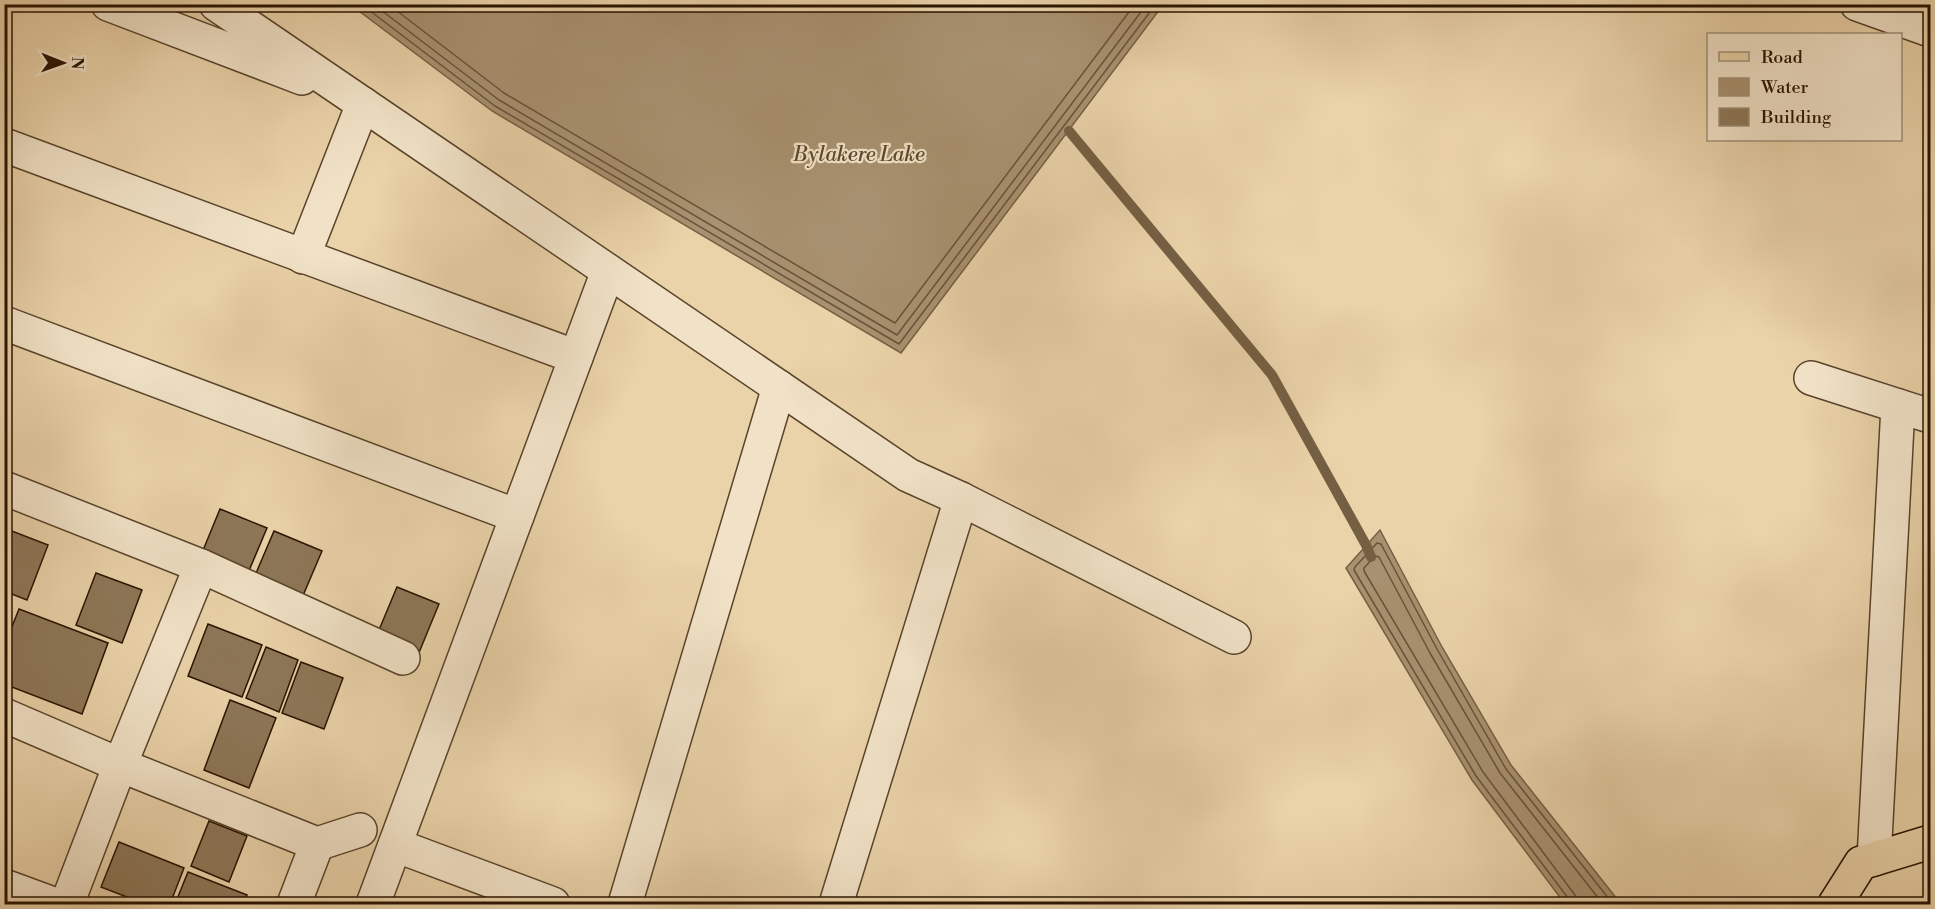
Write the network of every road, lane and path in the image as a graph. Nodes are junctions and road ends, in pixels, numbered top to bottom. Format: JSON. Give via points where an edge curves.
{"nodes":[{"id":1,"x":108,"y":4,"type":"edge"},
{"id":2,"x":216,"y":4,"type":"edge"},
{"id":3,"x":1857,"y":4,"type":"edge"},
{"id":4,"x":1930,"y":30,"type":"edge"},
{"id":5,"x":357,"y":100,"type":"junction"},
{"id":6,"x":4,"y":145,"type":"edge"},
{"id":7,"x":303,"y":257,"type":"junction"},
{"id":8,"x":608,"y":271,"type":"junction"},
{"id":9,"x":4,"y":323,"type":"edge"},
{"id":10,"x":576,"y":357,"type":"junction"},
{"id":11,"x":1811,"y":378,"type":"dead end"},
{"id":12,"x":779,"y":387,"type":"junction"},
{"id":13,"x":1898,"y":406,"type":"junction"},
{"id":14,"x":1930,"y":416,"type":"edge"},
{"id":15,"x":4,"y":488,"type":"edge"},
{"id":16,"x":961,"y":499,"type":"junction"},
{"id":17,"x":518,"y":516,"type":"junction"},
{"id":18,"x":201,"y":566,"type":"junction"},
{"id":19,"x":1234,"y":638,"type":"dead end"},
{"id":20,"x":403,"y":658,"type":"dead end"},
{"id":21,"x":4,"y":715,"type":"edge"},
{"id":22,"x":120,"y":765,"type":"junction"},
{"id":23,"x":360,"y":830,"type":"dead end"},
{"id":24,"x":1930,"y":842,"type":"edge"},
{"id":25,"x":317,"y":844,"type":"junction"},
{"id":26,"x":395,"y":845,"type":"junction"},
{"id":27,"x":1874,"y":859,"type":"junction"},
{"id":28,"x":4,"y":886,"type":"edge"},
{"id":29,"x":53,"y":904,"type":"edge"},
{"id":30,"x":67,"y":904,"type":"edge"},
{"id":31,"x":294,"y":904,"type":"edge"},
{"id":32,"x":373,"y":904,"type":"edge"},
{"id":33,"x":553,"y":904,"type":"edge"},
{"id":34,"x":625,"y":904,"type":"edge"},
{"id":35,"x":836,"y":904,"type":"edge"},
{"id":36,"x":1835,"y":904,"type":"edge"}],
"edges":[{"from":1,"to":5,"type":"street"},
{"from":2,"to":5,"type":"street"},
{"from":3,"to":4,"type":"street"},
{"from":5,"to":7,"type":"street"},
{"from":5,"to":8,"type":"street"},
{"from":6,"to":7,"type":"street"},
{"from":7,"to":10,"type":"street"},
{"from":8,"to":10,"type":"street"},
{"from":8,"to":12,"type":"street"},
{"from":9,"to":17,"type":"street"},
{"from":10,"to":17,"type":"street"},
{"from":11,"to":13,"type":"street"},
{"from":12,"to":16,"type":"street","via":[[908,475]]},
{"from":12,"to":34,"type":"street"},
{"from":13,"to":14,"type":"street"},
{"from":13,"to":27,"type":"street"},
{"from":15,"to":18,"type":"street"},
{"from":16,"to":19,"type":"street"},
{"from":16,"to":35,"type":"street"},
{"from":17,"to":26,"type":"street"},
{"from":18,"to":20,"type":"street"},
{"from":18,"to":22,"type":"street"},
{"from":21,"to":22,"type":"street"},
{"from":22,"to":25,"type":"street"},
{"from":22,"to":30,"type":"street"},
{"from":23,"to":25,"type":"street"},
{"from":24,"to":27,"type":"main road"},
{"from":25,"to":31,"type":"street"},
{"from":26,"to":32,"type":"street"},
{"from":26,"to":33,"type":"street"},
{"from":27,"to":36,"type":"main road","via":[[1861,863]]},
{"from":28,"to":29,"type":"street"}]}
